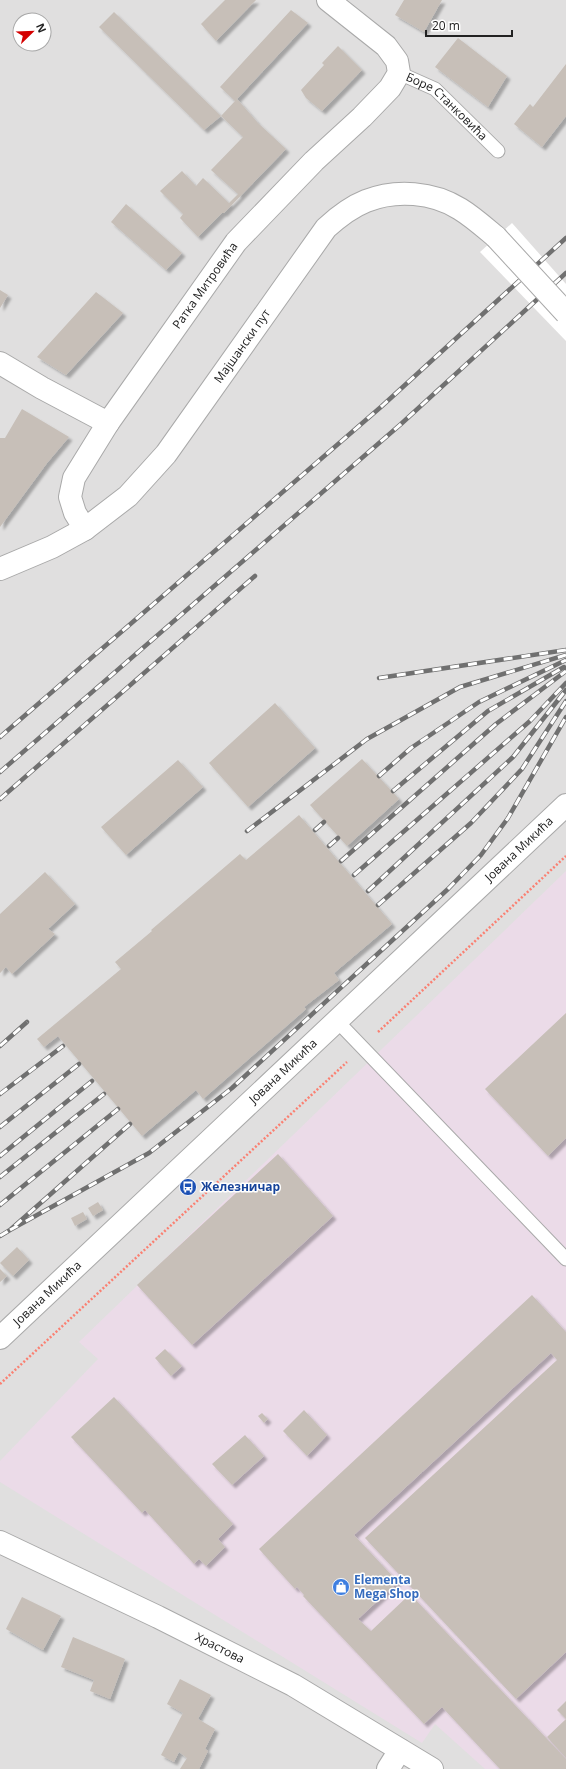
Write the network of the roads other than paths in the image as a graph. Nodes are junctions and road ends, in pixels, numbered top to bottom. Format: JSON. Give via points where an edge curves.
{"nodes":[{"id":1,"x":328,"y":0,"type":"edge"},
{"id":2,"x":398,"y":73,"type":"junction"},
{"id":3,"x":498,"y":151,"type":"dead end"},
{"id":4,"x":566,"y":313,"type":"edge"},
{"id":5,"x":0,"y":363,"type":"edge"},
{"id":6,"x":108,"y":423,"type":"junction"},
{"id":7,"x":85,"y":529,"type":"junction"},
{"id":8,"x":0,"y":569,"type":"edge"},
{"id":9,"x":566,"y":805,"type":"edge"},
{"id":10,"x":337,"y":1021,"type":"junction"},
{"id":11,"x":566,"y":1259,"type":"edge"},
{"id":12,"x":0,"y":1338,"type":"edge"},
{"id":13,"x":0,"y":1542,"type":"edge"},
{"id":14,"x":400,"y":1750,"type":"junction"},
{"id":15,"x":388,"y":1769,"type":"edge"},
{"id":16,"x":432,"y":1769,"type":"edge"}],
"edges":[{"from":1,"to":2,"type":"street","name":"Боре Станковића","via":[[386,46],[397,61]]},
{"from":2,"to":3,"type":"lane","name":"Боре Станковића","via":[[435,89]]},
{"from":2,"to":6,"type":"street","name":"Ратка Митровића","via":[[385,94],[314,161],[236,242]]},
{"from":4,"to":7,"type":"street","name":"Мајшански пут","bridge":true,"via":[[496,237],[459,208],[435,197],[415,194],[392,194],[366,200],[345,212],[326,228],[166,454],[128,496]]},
{"from":5,"to":6,"type":"street"},
{"from":6,"to":7,"type":"street","name":"Ратка Митровића","via":[[74,478],[70,497],[75,513]]},
{"from":7,"to":8,"type":"street","name":"Мајшански пут","via":[[52,547]]},
{"from":9,"to":10,"type":"street","name":"Јована Микића"},
{"from":10,"to":11,"type":"lane"},
{"from":10,"to":12,"type":"street","name":"Јована Микића"},
{"from":13,"to":14,"type":"street","name":"Храстова","via":[[293,1685]]},
{"from":14,"to":15,"type":"street"},
{"from":14,"to":16,"type":"street","name":"Храстова"}]}
